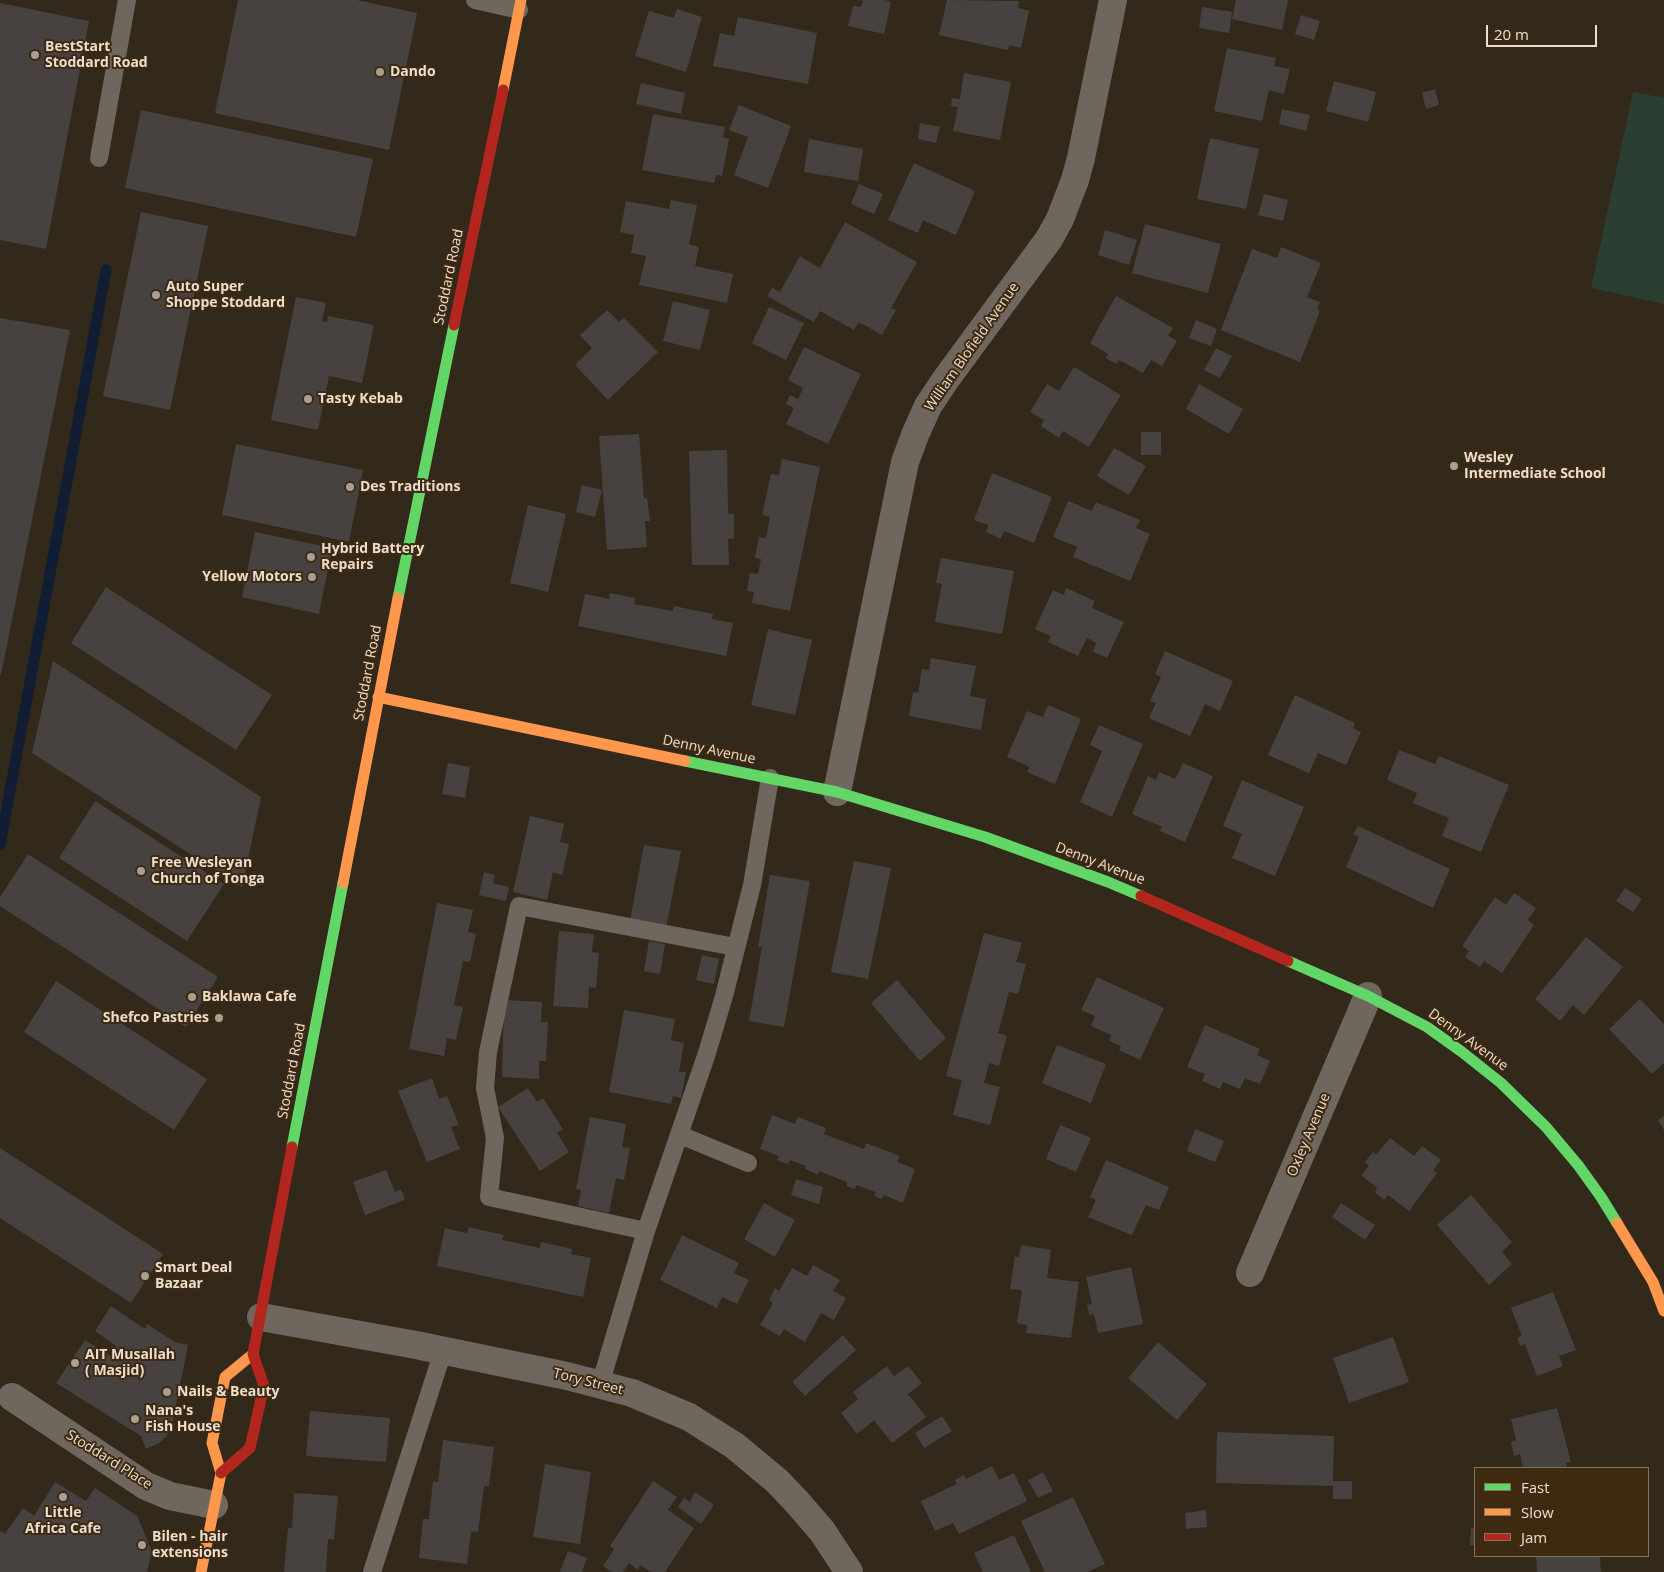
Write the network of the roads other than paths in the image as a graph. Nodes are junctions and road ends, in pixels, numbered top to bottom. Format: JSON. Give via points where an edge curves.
{"nodes":[{"id":1,"x":127,"y":0,"type":"edge"},
{"id":2,"x":475,"y":0,"type":"edge"},
{"id":3,"x":1113,"y":0,"type":"edge"},
{"id":4,"x":520,"y":5,"type":"edge"},
{"id":5,"x":99,"y":158,"type":"dead end"},
{"id":6,"x":378,"y":697,"type":"junction"},
{"id":7,"x":770,"y":778,"type":"junction"},
{"id":8,"x":837,"y":792,"type":"junction"},
{"id":9,"x":735,"y":947,"type":"junction"},
{"id":10,"x":1368,"y":996,"type":"junction"},
{"id":11,"x":680,"y":1135,"type":"junction"},
{"id":12,"x":748,"y":1163,"type":"dead end"},
{"id":13,"x":646,"y":1231,"type":"junction"},
{"id":14,"x":1250,"y":1274,"type":"dead end"},
{"id":15,"x":1664,"y":1311,"type":"edge"},
{"id":16,"x":261,"y":1317,"type":"junction"},
{"id":17,"x":443,"y":1351,"type":"junction"},
{"id":18,"x":253,"y":1354,"type":"junction"},
{"id":19,"x":600,"y":1385,"type":"junction"},
{"id":20,"x":12,"y":1397,"type":"dead end"},
{"id":21,"x":221,"y":1473,"type":"junction"},
{"id":22,"x":214,"y":1505,"type":"junction"},
{"id":23,"x":201,"y":1572,"type":"edge"},
{"id":24,"x":372,"y":1572,"type":"edge"},
{"id":25,"x":849,"y":1572,"type":"edge"}],
"edges":[{"from":1,"to":5,"type":"lane"},
{"from":2,"to":4,"type":"lane"},
{"from":3,"to":8,"type":"street","name":"William Blofield Avenue","via":[[1081,158],[1060,219],[1049,239],[928,406],[905,462]]},
{"from":4,"to":6,"type":"main road","name":"Stoddard Road"},
{"from":6,"to":7,"type":"main road","name":"Denny Avenue"},
{"from":6,"to":16,"type":"main road","name":"Stoddard Road"},
{"from":7,"to":8,"type":"main road","name":"Denny Avenue"},
{"from":7,"to":9,"type":"lane","via":[[752,885]]},
{"from":8,"to":10,"type":"main road","name":"Denny Avenue","via":[[984,837],[1108,882]]},
{"from":9,"to":11,"type":"lane","via":[[724,996]]},
{"from":9,"to":13,"type":"lane","via":[[519,906],[488,1052],[485,1088],[495,1138],[490,1196]]},
{"from":10,"to":14,"type":"street","name":"Oxley Avenue"},
{"from":10,"to":15,"type":"main road","name":"Denny Avenue","via":[[1427,1027],[1462,1052],[1501,1083],[1546,1127],[1602,1197],[1652,1282]]},
{"from":11,"to":12,"type":"lane"},
{"from":11,"to":13,"type":"lane"},
{"from":13,"to":19,"type":"lane"},
{"from":16,"to":17,"type":"street","name":"Tory Street"},
{"from":16,"to":18,"type":"main road","name":"Stoddard Road"},
{"from":17,"to":19,"type":"street","name":"Tory Street"},
{"from":17,"to":24,"type":"lane"},
{"from":18,"to":21,"type":"main road","via":[[225,1377],[212,1443]]},
{"from":18,"to":21,"type":"main road","via":[[264,1386],[250,1448]]},
{"from":19,"to":25,"type":"street","name":"Tory Street","via":[[632,1393],[689,1417],[735,1446],[797,1502],[822,1531]]},
{"from":20,"to":22,"type":"street","name":"Stoddard Place","via":[[146,1486],[170,1496]]},
{"from":21,"to":22,"type":"main road"},
{"from":22,"to":23,"type":"main road"}]}
